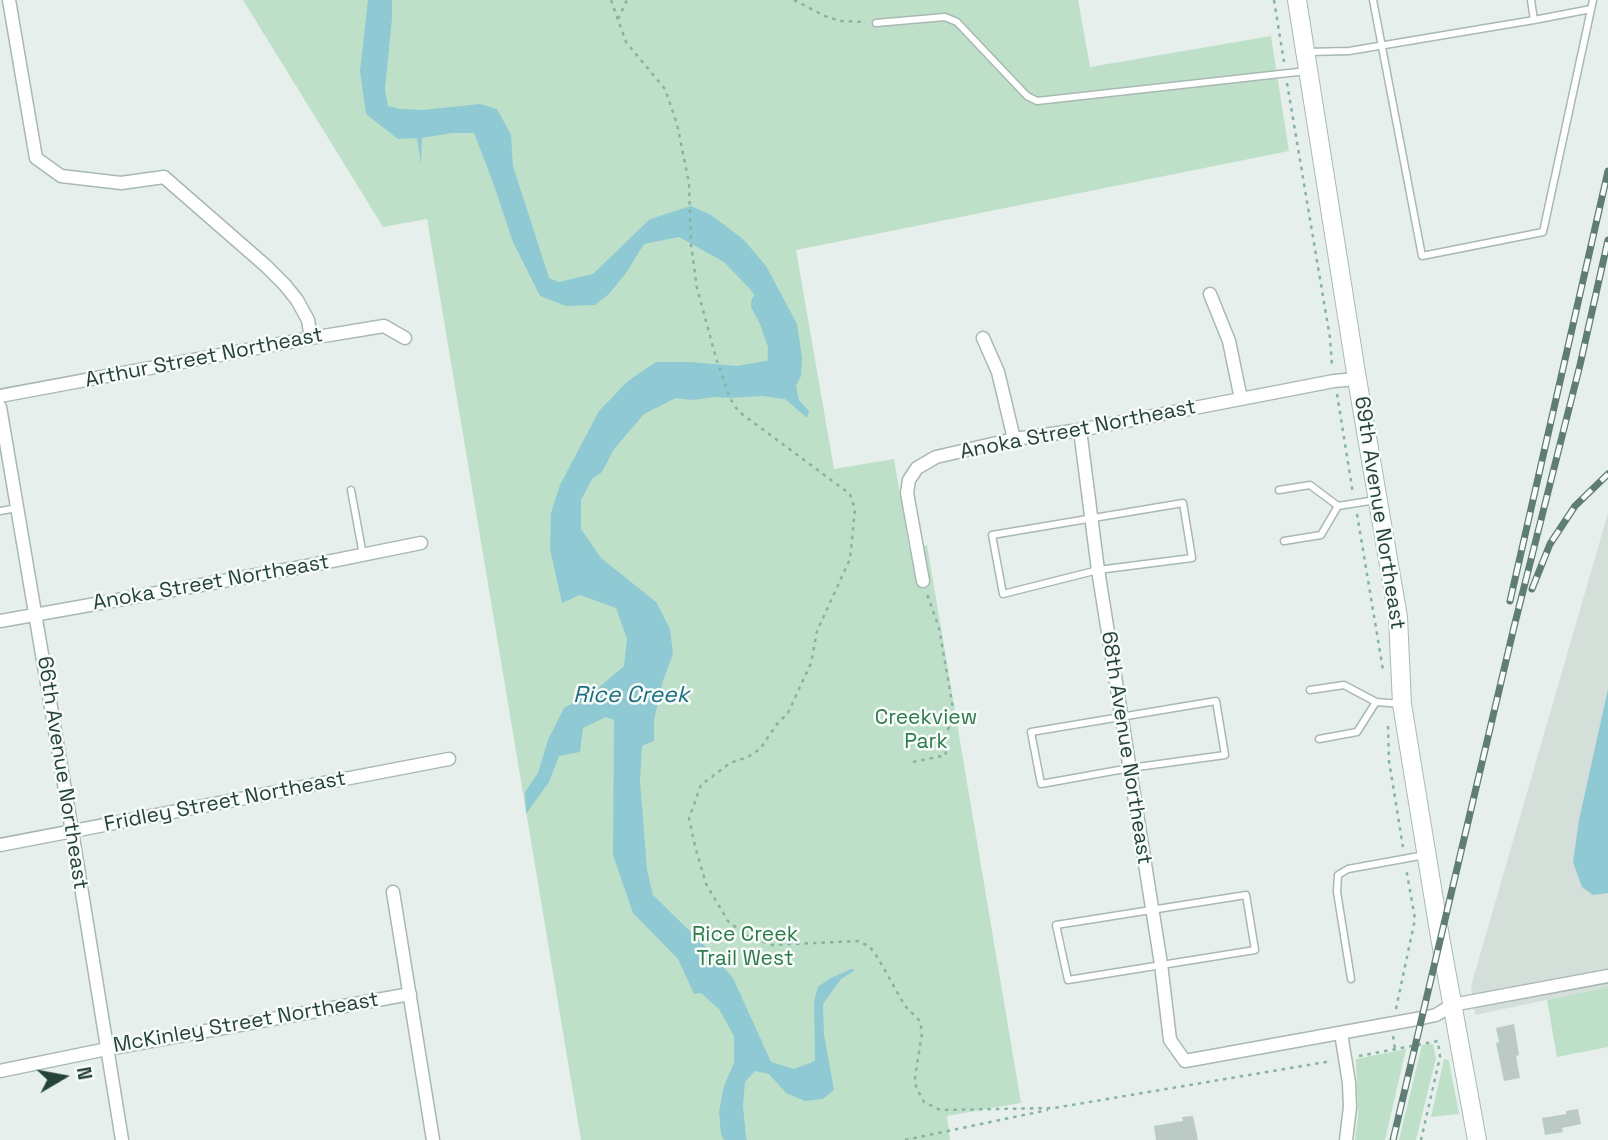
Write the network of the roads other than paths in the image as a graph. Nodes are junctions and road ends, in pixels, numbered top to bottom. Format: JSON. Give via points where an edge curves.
{"nodes":[{"id":1,"x":9,"y":0,"type":"edge"},
{"id":2,"x":1297,"y":0,"type":"edge"},
{"id":3,"x":1373,"y":0,"type":"edge"},
{"id":4,"x":1531,"y":0,"type":"edge"},
{"id":5,"x":1593,"y":0,"type":"edge"},
{"id":6,"x":1591,"y":9,"type":"junction"},
{"id":7,"x":1534,"y":20,"type":"junction"},
{"id":8,"x":876,"y":23,"type":"road end"},
{"id":9,"x":1382,"y":44,"type":"junction"},
{"id":10,"x":1305,"y":52,"type":"junction"},
{"id":11,"x":1308,"y":71,"type":"junction"},
{"id":12,"x":1210,"y":294,"type":"dead end"},
{"id":13,"x":311,"y":338,"type":"junction"},
{"id":14,"x":405,"y":338,"type":"dead end"},
{"id":15,"x":983,"y":338,"type":"dead end"},
{"id":16,"x":1357,"y":379,"type":"junction"},
{"id":17,"x":0,"y":396,"type":"edge"},
{"id":18,"x":1241,"y":399,"type":"junction"},
{"id":19,"x":0,"y":407,"type":"edge"},
{"id":20,"x":1080,"y":430,"type":"junction"},
{"id":21,"x":1014,"y":439,"type":"junction"},
{"id":22,"x":351,"y":490,"type":"dead end"},
{"id":23,"x":1279,"y":490,"type":"dead end"},
{"id":24,"x":1378,"y":500,"type":"junction"},
{"id":25,"x":1338,"y":506,"type":"junction"},
{"id":26,"x":17,"y":508,"type":"junction"},
{"id":27,"x":0,"y":511,"type":"edge"},
{"id":28,"x":1091,"y":518,"type":"junction"},
{"id":29,"x":1284,"y":541,"type":"dead end"},
{"id":30,"x":421,"y":544,"type":"dead end"},
{"id":31,"x":363,"y":555,"type":"junction"},
{"id":32,"x":1098,"y":570,"type":"junction"},
{"id":33,"x":923,"y":581,"type":"road end"},
{"id":34,"x":35,"y":614,"type":"junction"},
{"id":35,"x":0,"y":621,"type":"edge"},
{"id":36,"x":1310,"y":690,"type":"dead end"},
{"id":37,"x":1376,"y":702,"type":"junction"},
{"id":38,"x":1395,"y":703,"type":"junction"},
{"id":39,"x":1122,"y":716,"type":"junction"},
{"id":40,"x":1319,"y":739,"type":"dead end"},
{"id":41,"x":449,"y":758,"type":"dead end"},
{"id":42,"x":1130,"y":768,"type":"junction"},
{"id":43,"x":72,"y":831,"type":"junction"},
{"id":44,"x":0,"y":845,"type":"edge"},
{"id":45,"x":1427,"y":855,"type":"junction"},
{"id":46,"x":393,"y":892,"type":"dead end"},
{"id":47,"x":1152,"y":910,"type":"junction"},
{"id":48,"x":1161,"y":964,"type":"junction"},
{"id":49,"x":1608,"y":976,"type":"edge"},
{"id":50,"x":1351,"y":979,"type":"dead end"},
{"id":51,"x":410,"y":994,"type":"junction"},
{"id":52,"x":1452,"y":1004,"type":"junction"},
{"id":53,"x":1341,"y":1033,"type":"junction"},
{"id":54,"x":107,"y":1049,"type":"junction"},
{"id":55,"x":0,"y":1071,"type":"edge"},
{"id":56,"x":121,"y":1140,"type":"edge"},
{"id":57,"x":433,"y":1140,"type":"edge"},
{"id":58,"x":1346,"y":1140,"type":"edge"},
{"id":59,"x":1478,"y":1140,"type":"edge"}],
"edges":[{"from":1,"to":13,"type":"street","via":[[36,158],[61,176],[121,183],[164,177],[285,285],[307,320]]},
{"from":2,"to":10,"type":"street","name":"69th Avenue Northeast"},
{"from":3,"to":9,"type":"lane"},
{"from":4,"to":7,"type":"lane"},
{"from":5,"to":6,"type":"lane"},
{"from":6,"to":7,"type":"lane"},
{"from":6,"to":9,"type":"lane","via":[[1543,232],[1422,256]]},
{"from":7,"to":9,"type":"lane"},
{"from":8,"to":11,"type":"lane","via":[[946,17],[957,22],[1037,101]]},
{"from":9,"to":10,"type":"lane","via":[[1349,51]]},
{"from":10,"to":11,"type":"street","name":"69th Avenue Northeast"},
{"from":11,"to":16,"type":"street","name":"69th Avenue Northeast"},
{"from":12,"to":18,"type":"street","via":[[1229,341]]},
{"from":13,"to":14,"type":"street","name":"Arthur Street Northeast","via":[[384,326]]},
{"from":13,"to":17,"type":"street","name":"Arthur Street Northeast"},
{"from":15,"to":21,"type":"street","via":[[998,372]]},
{"from":16,"to":18,"type":"street","name":"Anoka Street Northeast"},
{"from":16,"to":24,"type":"street","name":"69th Avenue Northeast"},
{"from":18,"to":20,"type":"street","name":"Anoka Street Northeast"},
{"from":19,"to":26,"type":"street","name":"66th Avenue Northeast"},
{"from":20,"to":21,"type":"street","name":"Anoka Street Northeast"},
{"from":20,"to":28,"type":"street","name":"68th Avenue Northeast"},
{"from":21,"to":33,"type":"street","name":"Anoka Street Northeast","via":[[936,457],[917,468],[909,480],[907,493]]},
{"from":22,"to":31,"type":"lane"},
{"from":23,"to":25,"type":"lane","via":[[1310,485]]},
{"from":24,"to":25,"type":"lane"},
{"from":24,"to":38,"type":"street","name":"69th Avenue Northeast","via":[[1398,617]]},
{"from":25,"to":29,"type":"lane","via":[[1321,535]]},
{"from":26,"to":27,"type":"lane"},
{"from":26,"to":34,"type":"street","name":"66th Avenue Northeast"},
{"from":28,"to":32,"type":"street","name":"68th Avenue Northeast"},
{"from":28,"to":32,"type":"lane","via":[[1184,503],[1192,558]]},
{"from":28,"to":32,"type":"lane","via":[[992,535],[1003,594]]},
{"from":30,"to":31,"type":"street","name":"Anoka Street Northeast"},
{"from":31,"to":34,"type":"street","name":"Anoka Street Northeast"},
{"from":32,"to":39,"type":"street","name":"68th Avenue Northeast"},
{"from":34,"to":35,"type":"street","name":"Anoka Street Northeast"},
{"from":34,"to":43,"type":"street","name":"66th Avenue Northeast"},
{"from":36,"to":37,"type":"lane","via":[[1344,685]]},
{"from":37,"to":38,"type":"lane"},
{"from":37,"to":40,"type":"lane","via":[[1357,732]]},
{"from":38,"to":45,"type":"street","name":"69th Avenue Northeast"},
{"from":39,"to":42,"type":"street","name":"68th Avenue Northeast"},
{"from":39,"to":42,"type":"lane","via":[[1031,732],[1041,784]]},
{"from":39,"to":42,"type":"lane","via":[[1216,701],[1225,755]]},
{"from":41,"to":43,"type":"street","name":"Fridley Street Northeast"},
{"from":42,"to":47,"type":"street","name":"68th Avenue Northeast"},
{"from":43,"to":44,"type":"street","name":"Fridley Street Northeast"},
{"from":43,"to":54,"type":"street","name":"66th Avenue Northeast"},
{"from":45,"to":50,"type":"lane","via":[[1348,869],[1338,876]]},
{"from":45,"to":52,"type":"street","name":"69th Avenue Northeast"},
{"from":46,"to":51,"type":"street"},
{"from":47,"to":48,"type":"street","name":"68th Avenue Northeast"},
{"from":47,"to":48,"type":"lane","via":[[1246,895],[1255,950]]},
{"from":47,"to":48,"type":"lane","via":[[1056,925],[1068,979]]},
{"from":48,"to":53,"type":"street","name":"68th Avenue Northeast","via":[[1170,1040],[1185,1061]]},
{"from":49,"to":52,"type":"street"},
{"from":51,"to":54,"type":"street","name":"McKinley Street Northeast"},
{"from":51,"to":57,"type":"street"},
{"from":52,"to":53,"type":"street","via":[[1436,1015]]},
{"from":52,"to":59,"type":"street","name":"69th Avenue Northeast"},
{"from":53,"to":58,"type":"street","via":[[1349,1083]]},
{"from":54,"to":55,"type":"street","name":"McKinley Street Northeast"},
{"from":54,"to":56,"type":"street","name":"66th Avenue Northeast"}]}
